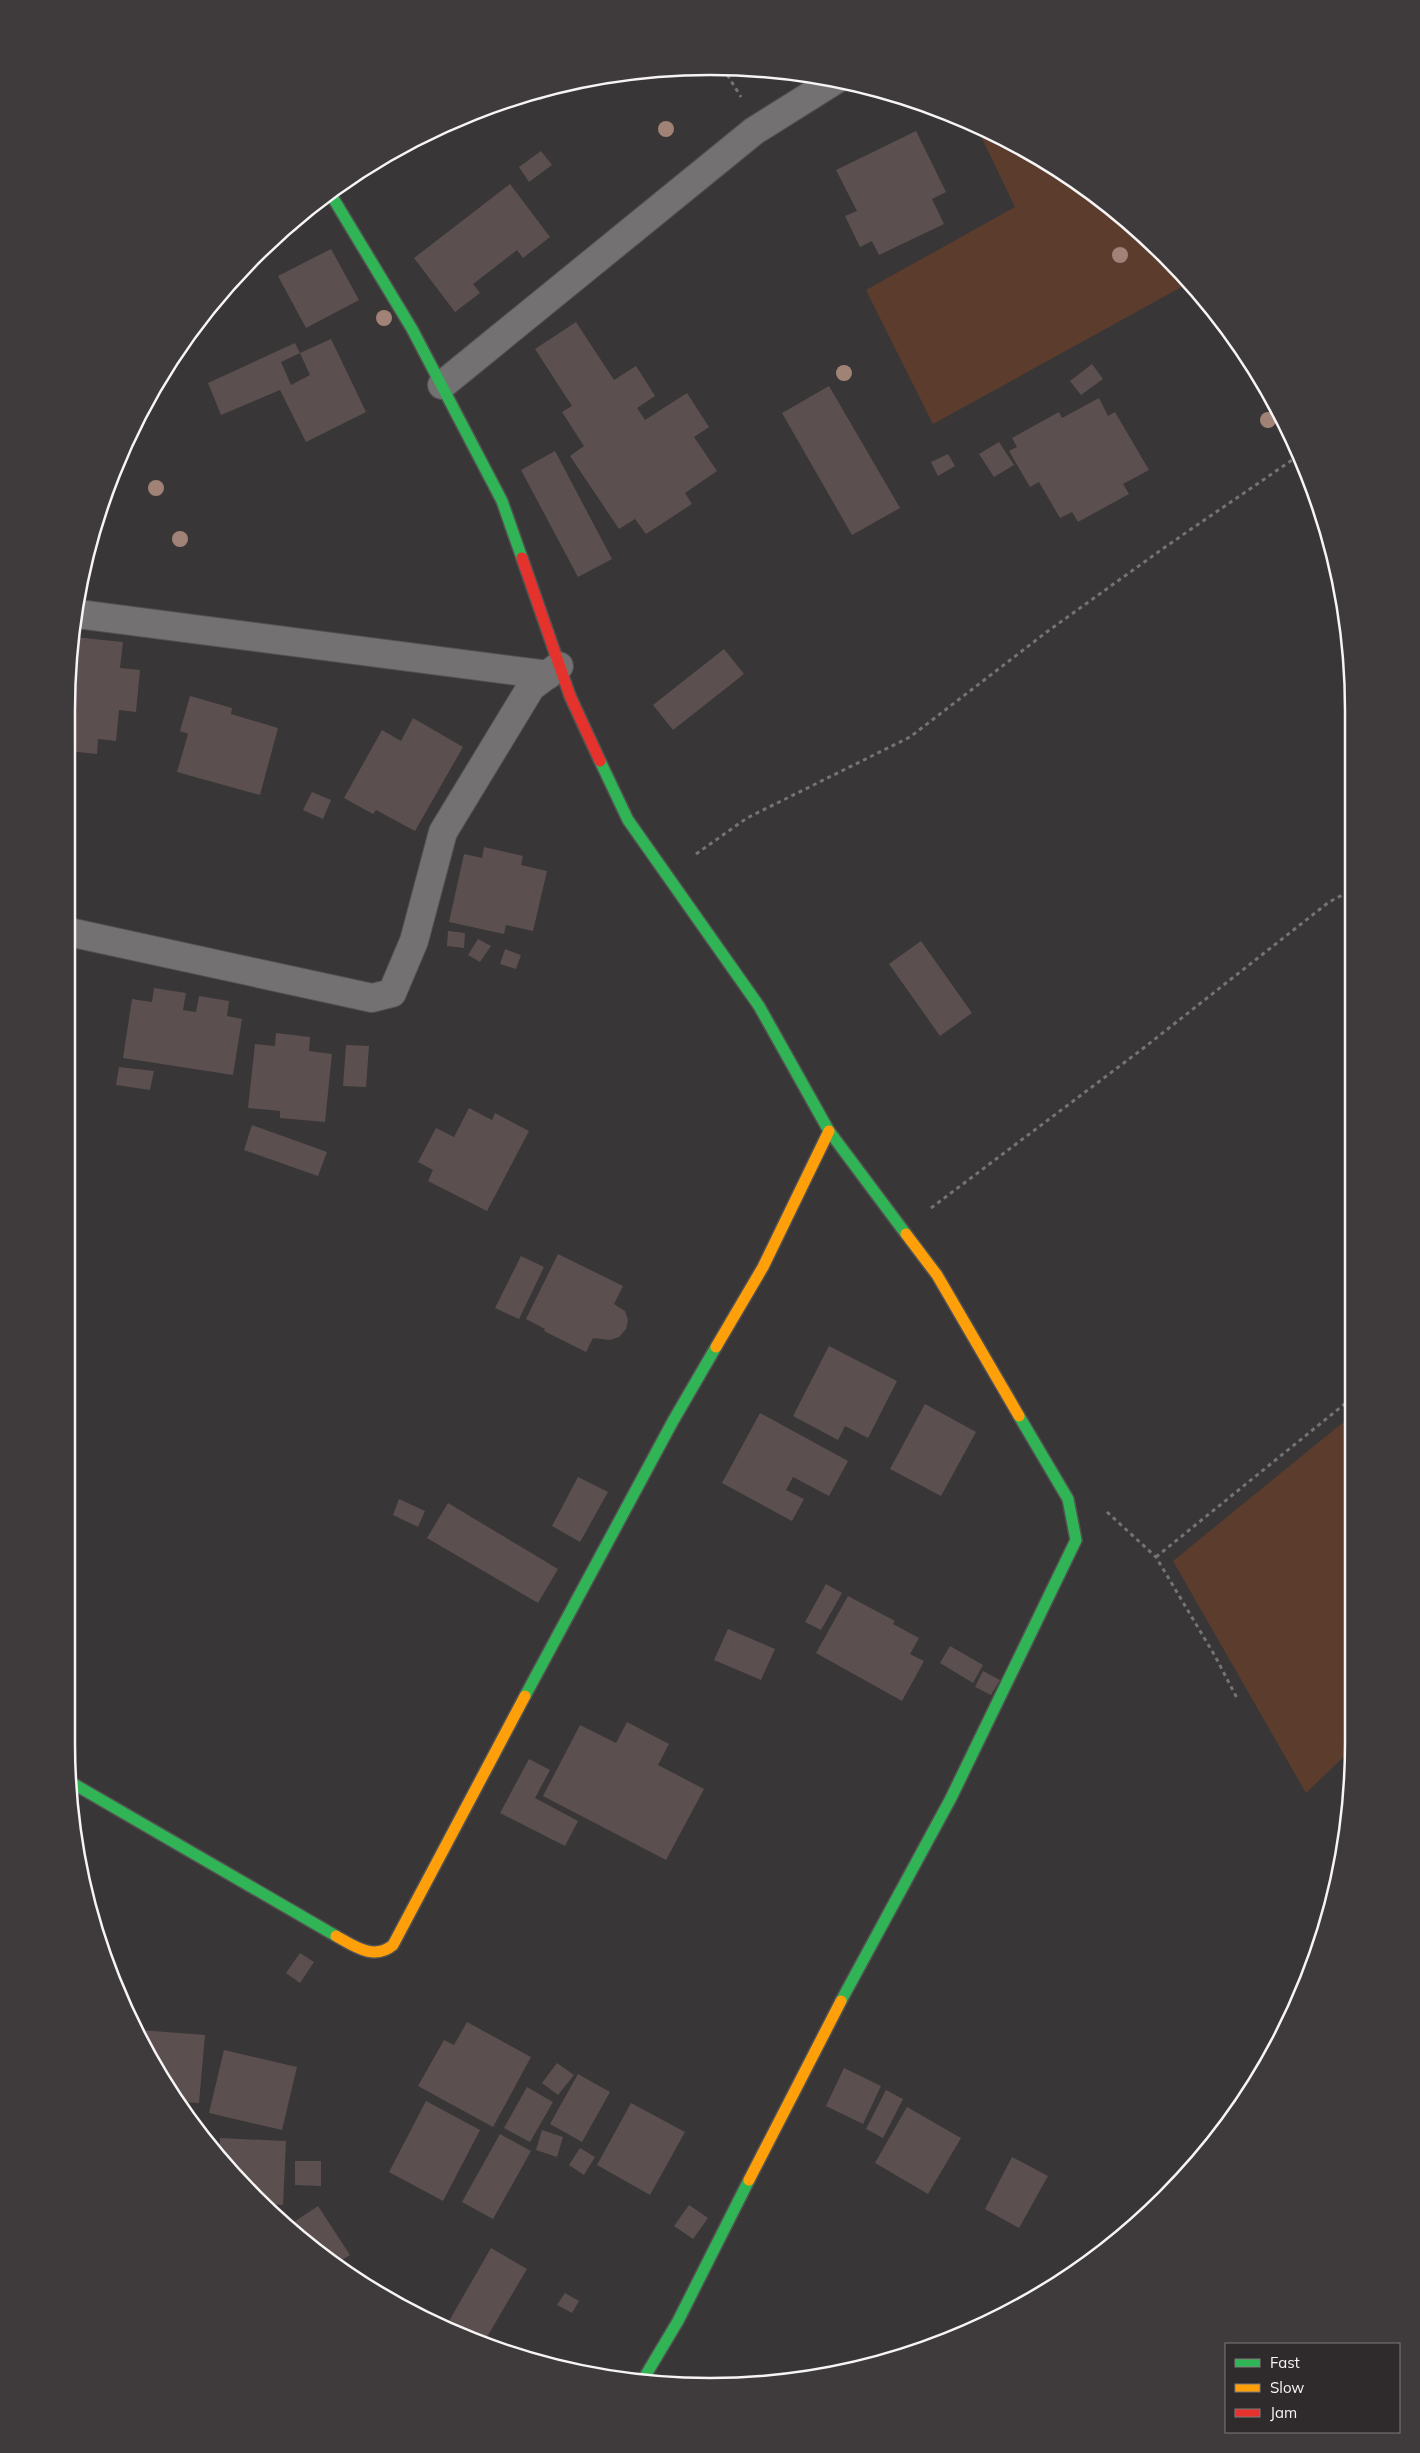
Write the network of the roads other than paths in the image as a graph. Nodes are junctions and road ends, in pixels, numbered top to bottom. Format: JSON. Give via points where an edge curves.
{"nodes":[{"id":1,"x":826,"y":86,"type":"edge"},
{"id":2,"x":333,"y":199,"type":"edge"},
{"id":3,"x":442,"y":385,"type":"junction"},
{"id":4,"x":82,"y":614,"type":"edge"},
{"id":5,"x":554,"y":671,"type":"junction"},
{"id":6,"x":75,"y":933,"type":"edge"},
{"id":7,"x":829,"y":1131,"type":"junction"},
{"id":8,"x":76,"y":1785,"type":"edge"},
{"id":9,"x":646,"y":2375,"type":"edge"}],
"edges":[{"from":1,"to":3,"type":"street","via":[[754,131]]},
{"from":2,"to":3,"type":"street"},
{"from":3,"to":5,"type":"street","via":[[502,502]]},
{"from":4,"to":5,"type":"street"},
{"from":5,"to":6,"type":"street","via":[[531,687],[443,832],[414,941],[392,993],[372,998]]},
{"from":5,"to":7,"type":"street","via":[[628,820],[759,1006]]},
{"from":7,"to":8,"type":"street","via":[[764,1267],[673,1421],[395,1944],[380,1953],[362,1950]]},
{"from":7,"to":9,"type":"street","via":[[937,1275],[1068,1499],[1076,1540],[950,1798],[822,2036],[678,2321]]}]}
